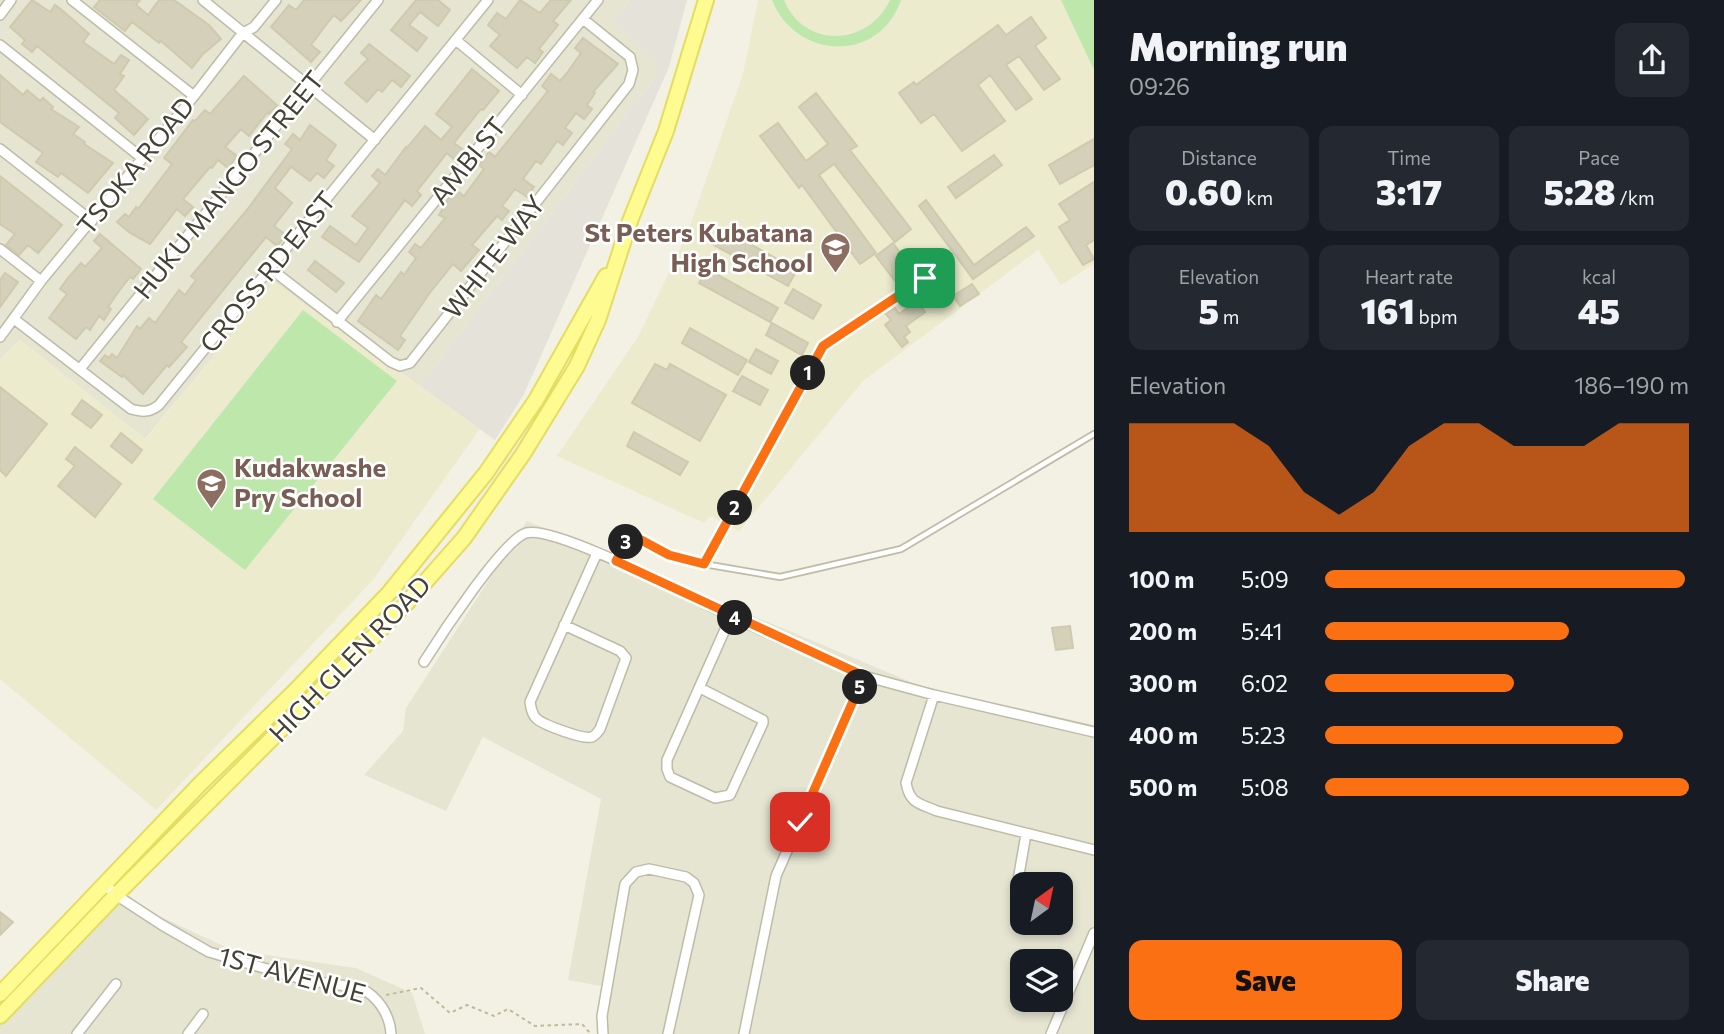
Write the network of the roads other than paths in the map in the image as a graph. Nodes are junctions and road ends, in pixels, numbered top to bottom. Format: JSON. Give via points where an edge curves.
{"nodes":[{"id":1,"x":11,"y":0,"type":"edge"},
{"id":2,"x":72,"y":0,"type":"edge"},
{"id":3,"x":203,"y":0,"type":"edge"},
{"id":4,"x":276,"y":0,"type":"edge"},
{"id":5,"x":378,"y":0,"type":"edge"},
{"id":6,"x":488,"y":0,"type":"edge"},
{"id":7,"x":598,"y":0,"type":"edge"},
{"id":8,"x":706,"y":0,"type":"edge"},
{"id":9,"x":0,"y":15,"type":"edge"},
{"id":10,"x":583,"y":19,"type":"junction"},
{"id":11,"x":242,"y":34,"type":"junction"},
{"id":12,"x":457,"y":41,"type":"junction"},
{"id":13,"x":0,"y":45,"type":"edge"},
{"id":14,"x":309,"y":87,"type":"junction"},
{"id":15,"x":522,"y":95,"type":"junction"},
{"id":16,"x":194,"y":96,"type":"junction"},
{"id":17,"x":375,"y":140,"type":"junction"},
{"id":18,"x":0,"y":149,"type":"edge"},
{"id":19,"x":142,"y":158,"type":"junction"},
{"id":20,"x":92,"y":221,"type":"junction"},
{"id":21,"x":622,"y":247,"type":"junction"},
{"id":22,"x":0,"y":249,"type":"edge"},
{"id":23,"x":271,"y":269,"type":"junction"},
{"id":24,"x":925,"y":278,"type":"dead end"},
{"id":25,"x":41,"y":281,"type":"junction"},
{"id":26,"x":15,"y":319,"type":"junction"},
{"id":27,"x":337,"y":322,"type":"junction"},
{"id":28,"x":0,"y":337,"type":"edge"},
{"id":29,"x":80,"y":369,"type":"junction"},
{"id":30,"x":1094,"y":434,"type":"edge"},
{"id":31,"x":597,"y":554,"type":"junction"},
{"id":32,"x":616,"y":561,"type":"junction"},
{"id":33,"x":704,"y":564,"type":"junction"},
{"id":34,"x":731,"y":616,"type":"junction"},
{"id":35,"x":564,"y":625,"type":"junction"},
{"id":36,"x":424,"y":662,"type":"dead end"},
{"id":37,"x":864,"y":676,"type":"junction"},
{"id":38,"x":700,"y":688,"type":"junction"},
{"id":39,"x":934,"y":695,"type":"junction"},
{"id":40,"x":1094,"y":732,"type":"edge"},
{"id":41,"x":1026,"y":835,"type":"junction"},
{"id":42,"x":1094,"y":850,"type":"edge"},
{"id":43,"x":1019,"y":872,"type":"edge"},
{"id":44,"x":104,"y":884,"type":"junction"},
{"id":45,"x":116,"y":895,"type":"junction"},
{"id":46,"x":1094,"y":933,"type":"edge"},
{"id":47,"x":1092,"y":946,"type":"edge"},
{"id":48,"x":116,"y":984,"type":"dead end"},
{"id":49,"x":0,"y":993,"type":"edge"},
{"id":50,"x":203,"y":1014,"type":"dead end"},
{"id":51,"x":0,"y":1016,"type":"edge"},
{"id":52,"x":77,"y":1034,"type":"edge"},
{"id":53,"x":188,"y":1034,"type":"edge"},
{"id":54,"x":391,"y":1034,"type":"edge"},
{"id":55,"x":603,"y":1034,"type":"edge"},
{"id":56,"x":668,"y":1034,"type":"edge"},
{"id":57,"x":744,"y":1034,"type":"edge"},
{"id":58,"x":1051,"y":1034,"type":"edge"}],
"edges":[{"from":1,"to":9,"type":"street"},
{"from":2,"to":16,"type":"street"},
{"from":3,"to":11,"type":"street"},
{"from":4,"to":11,"type":"street","name":"TSOKA ROAD","via":[[254,27]]},
{"from":5,"to":14,"type":"street","name":"HUKU MANGO STREET"},
{"from":6,"to":12,"type":"street","name":"CROSS RD EAST"},
{"from":7,"to":10,"type":"street","name":"AMBI ST"},
{"from":8,"to":21,"type":"main road","name":"HIGH GLEN ROAD","via":[[666,131]]},
{"from":10,"to":15,"type":"street","name":"AMBI ST"},
{"from":10,"to":27,"type":"street","name":"WHITE WAY","via":[[630,57],[633,71],[629,84],[410,363],[400,366],[391,362]]},
{"from":11,"to":14,"type":"street"},
{"from":11,"to":16,"type":"street","name":"TSOKA ROAD"},
{"from":12,"to":15,"type":"street"},
{"from":12,"to":17,"type":"street","name":"CROSS RD EAST"},
{"from":13,"to":19,"type":"street"},
{"from":14,"to":17,"type":"street"},
{"from":14,"to":29,"type":"street","name":"HUKU MANGO STREET"},
{"from":15,"to":27,"type":"street","name":"AMBI ST"},
{"from":16,"to":19,"type":"street","name":"TSOKA ROAD"},
{"from":17,"to":23,"type":"street","name":"CROSS RD EAST"},
{"from":18,"to":20,"type":"street"},
{"from":19,"to":20,"type":"street","name":"TSOKA ROAD"},
{"from":20,"to":25,"type":"street","name":"TSOKA ROAD"},
{"from":21,"to":44,"type":"main road","name":"HIGH GLEN ROAD","via":[[536,400],[446,526],[389,593]]},
{"from":21,"to":45,"type":"main road","name":"HIGH GLEN ROAD","via":[[578,366],[464,538],[404,606]]},
{"from":22,"to":25,"type":"street"},
{"from":23,"to":27,"type":"street","name":"WHITE WAY"},
{"from":23,"to":29,"type":"street","name":"CROSS RD EAST","via":[[152,411],[131,409]]},
{"from":24,"to":33,"type":"lane","via":[[823,346]]},
{"from":25,"to":26,"type":"street","name":"TSOKA ROAD"},
{"from":26,"to":28,"type":"street","name":"TSOKA ROAD"},
{"from":26,"to":29,"type":"street","name":"CROSS RD EAST"},
{"from":30,"to":33,"type":"lane","via":[[901,549],[780,577]]},
{"from":31,"to":32,"type":"street"},
{"from":31,"to":35,"type":"street"},
{"from":31,"to":36,"type":"street","via":[[550,534],[523,534],[448,623]]},
{"from":32,"to":33,"type":"lane","via":[[630,534],[669,555]]},
{"from":32,"to":34,"type":"street"},
{"from":34,"to":37,"type":"street"},
{"from":34,"to":38,"type":"street"},
{"from":35,"to":35,"type":"street","via":[[530,702],[537,718],[587,738],[600,729],[626,658]]},
{"from":37,"to":39,"type":"street"},
{"from":37,"to":57,"type":"street","via":[[776,876]]},
{"from":38,"to":38,"type":"street","via":[[667,769],[670,777],[715,798],[723,797],[730,795],[763,720]]},
{"from":39,"to":40,"type":"street"},
{"from":39,"to":41,"type":"street","via":[[906,783],[909,796],[937,811]]},
{"from":41,"to":42,"type":"street"},
{"from":41,"to":43,"type":"street"},
{"from":44,"to":45,"type":"street","name":"1ST AVENUE"},
{"from":44,"to":49,"type":"main road","name":"HIGH GLEN ROAD"},
{"from":45,"to":51,"type":"main road","name":"HIGH GLEN ROAD"},
{"from":45,"to":54,"type":"street","name":"1ST AVENUE","via":[[209,953],[305,980],[360,988],[377,999]]},
{"from":46,"to":47,"type":"street"},
{"from":47,"to":58,"type":"street"},
{"from":48,"to":52,"type":"street"},
{"from":50,"to":53,"type":"street"},
{"from":55,"to":56,"type":"street","via":[[602,1016],[625,884],[636,872],[649,869],[686,877],[699,895]]}]}
